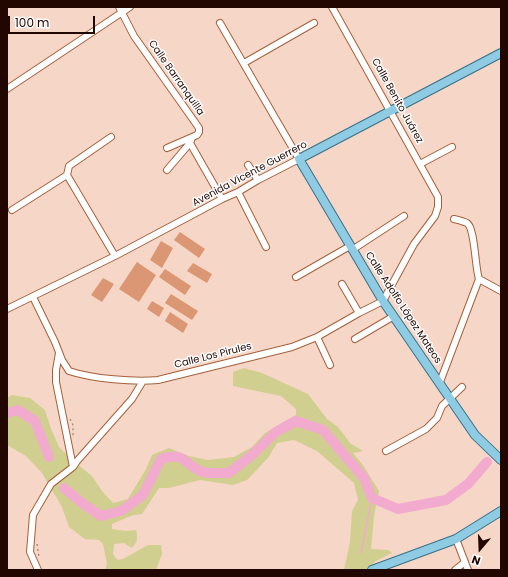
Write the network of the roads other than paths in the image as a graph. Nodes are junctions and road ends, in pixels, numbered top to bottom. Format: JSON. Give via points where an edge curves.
{"nodes":[{"id":1,"x":130,"y":7,"type":"edge"},
{"id":2,"x":332,"y":7,"type":"edge"},
{"id":3,"x":120,"y":10,"type":"edge"},
{"id":4,"x":314,"y":22,"type":"dead end"},
{"id":5,"x":220,"y":23,"type":"dead end"},
{"id":6,"x":501,"y":53,"type":"edge"},
{"id":7,"x":244,"y":63,"type":"junction"},
{"id":8,"x":7,"y":89,"type":"edge"},
{"id":9,"x":391,"y":111,"type":"junction"},
{"id":10,"x":111,"y":137,"type":"dead end"},
{"id":11,"x":191,"y":141,"type":"junction"},
{"id":12,"x":452,"y":147,"type":"dead end"},
{"id":13,"x":167,"y":148,"type":"dead end"},
{"id":14,"x":299,"y":159,"type":"junction"},
{"id":15,"x":248,"y":164,"type":"dead end"},
{"id":16,"x":420,"y":164,"type":"junction"},
{"id":17,"x":167,"y":170,"type":"dead end"},
{"id":18,"x":67,"y":175,"type":"junction"},
{"id":19,"x":258,"y":180,"type":"junction"},
{"id":20,"x":238,"y":192,"type":"junction"},
{"id":21,"x":222,"y":199,"type":"junction"},
{"id":22,"x":12,"y":210,"type":"dead end"},
{"id":23,"x":404,"y":216,"type":"dead end"},
{"id":24,"x":454,"y":219,"type":"dead end"},
{"id":25,"x":266,"y":247,"type":"dead end"},
{"id":26,"x":351,"y":248,"type":"junction"},
{"id":27,"x":115,"y":256,"type":"junction"},
{"id":28,"x":296,"y":277,"type":"dead end"},
{"id":29,"x":479,"y":279,"type":"junction"},
{"id":30,"x":342,"y":284,"type":"dead end"},
{"id":31,"x":501,"y":291,"type":"edge"},
{"id":32,"x":33,"y":297,"type":"junction"},
{"id":33,"x":384,"y":301,"type":"junction"},
{"id":34,"x":7,"y":309,"type":"edge"},
{"id":35,"x":359,"y":313,"type":"junction"},
{"id":36,"x":394,"y":316,"type":"junction"},
{"id":37,"x":317,"y":337,"type":"junction"},
{"id":38,"x":355,"y":339,"type":"dead end"},
{"id":39,"x":60,"y":352,"type":"junction"},
{"id":40,"x":330,"y":365,"type":"dead end"},
{"id":41,"x":143,"y":381,"type":"junction"},
{"id":42,"x":440,"y":382,"type":"junction"},
{"id":43,"x":462,"y":387,"type":"dead end"},
{"id":44,"x":450,"y":398,"type":"junction"},
{"id":45,"x":386,"y":450,"type":"dead end"},
{"id":46,"x":501,"y":460,"type":"edge"},
{"id":47,"x":73,"y":467,"type":"junction"},
{"id":48,"x":501,"y":511,"type":"edge"},
{"id":49,"x":456,"y":539,"type":"junction"},
{"id":50,"x":465,"y":562,"type":"junction"},
{"id":51,"x":38,"y":570,"type":"edge"},
{"id":52,"x":372,"y":570,"type":"edge"},
{"id":53,"x":455,"y":570,"type":"edge"},
{"id":54,"x":468,"y":570,"type":"edge"}],
"edges":[{"from":1,"to":3,"type":"street"},
{"from":2,"to":9,"type":"street","name":"Calle Benito Juárez"},
{"from":3,"to":8,"type":"street"},
{"from":3,"to":11,"type":"street","name":"Calle Barranquilla","via":[[134,36],[198,128],[199,132]]},
{"from":4,"to":7,"type":"street"},
{"from":5,"to":7,"type":"street"},
{"from":6,"to":9,"type":"main road","name":"Avenida Vicente Guerrero"},
{"from":7,"to":14,"type":"street"},
{"from":9,"to":14,"type":"main road","name":"Avenida Vicente Guerrero"},
{"from":9,"to":16,"type":"street","name":"Calle Benito Juárez"},
{"from":10,"to":18,"type":"street","via":[[69,166]]},
{"from":11,"to":13,"type":"street"},
{"from":11,"to":17,"type":"street"},
{"from":11,"to":21,"type":"street"},
{"from":12,"to":16,"type":"street"},
{"from":14,"to":19,"type":"street","name":"Avenida Vicente Guerrero"},
{"from":14,"to":26,"type":"main road","name":"Calle Adolfo López Mateos"},
{"from":15,"to":19,"type":"street"},
{"from":16,"to":33,"type":"street","name":"Calle Benito Juárez","via":[[438,197],[438,207],[414,244]]},
{"from":18,"to":22,"type":"street"},
{"from":18,"to":27,"type":"street"},
{"from":19,"to":20,"type":"street","name":"Avenida Vicente Guerrero"},
{"from":20,"to":21,"type":"street","name":"Avenida Vicente Guerrero"},
{"from":20,"to":25,"type":"street"},
{"from":21,"to":27,"type":"street","name":"Avenida Vicente Guerrero"},
{"from":23,"to":26,"type":"street"},
{"from":24,"to":29,"type":"street","via":[[466,222],[469,226]]},
{"from":26,"to":28,"type":"street"},
{"from":26,"to":33,"type":"main road","name":"Calle Adolfo López Mateos"},
{"from":27,"to":32,"type":"street","name":"Avenida Vicente Guerrero"},
{"from":29,"to":31,"type":"street"},
{"from":29,"to":42,"type":"street"},
{"from":30,"to":35,"type":"street"},
{"from":32,"to":34,"type":"street","name":"Avenida Vicente Guerrero"},
{"from":32,"to":39,"type":"street","name":"Calle Los Pirules"},
{"from":33,"to":35,"type":"street","name":"Calle Los Pirules"},
{"from":33,"to":36,"type":"main road","name":"Calle Adolfo López Mateos"},
{"from":35,"to":37,"type":"street","name":"Calle Los Pirules"},
{"from":36,"to":38,"type":"street"},
{"from":36,"to":42,"type":"main road","name":"Calle Adolfo López Mateos"},
{"from":37,"to":40,"type":"street"},
{"from":37,"to":41,"type":"street","name":"Calle Los Pirules","via":[[292,347],[158,380]]},
{"from":39,"to":41,"type":"street","name":"Calle Los Pirules","via":[[69,371],[80,375]]},
{"from":39,"to":47,"type":"street","via":[[56,382]]},
{"from":41,"to":47,"type":"street","via":[[132,399]]},
{"from":42,"to":44,"type":"main road","name":"Calle Adolfo López Mateos"},
{"from":43,"to":44,"type":"street"},
{"from":44,"to":45,"type":"street","via":[[426,429]]},
{"from":44,"to":46,"type":"main road","name":"Calle Adolfo López Mateos","via":[[475,434]]},
{"from":47,"to":51,"type":"street","via":[[51,484],[33,515],[30,552]]},
{"from":48,"to":49,"type":"main road"},
{"from":49,"to":50,"type":"street"},
{"from":49,"to":52,"type":"main road"},
{"from":50,"to":53,"type":"street"},
{"from":50,"to":54,"type":"street"}]}
